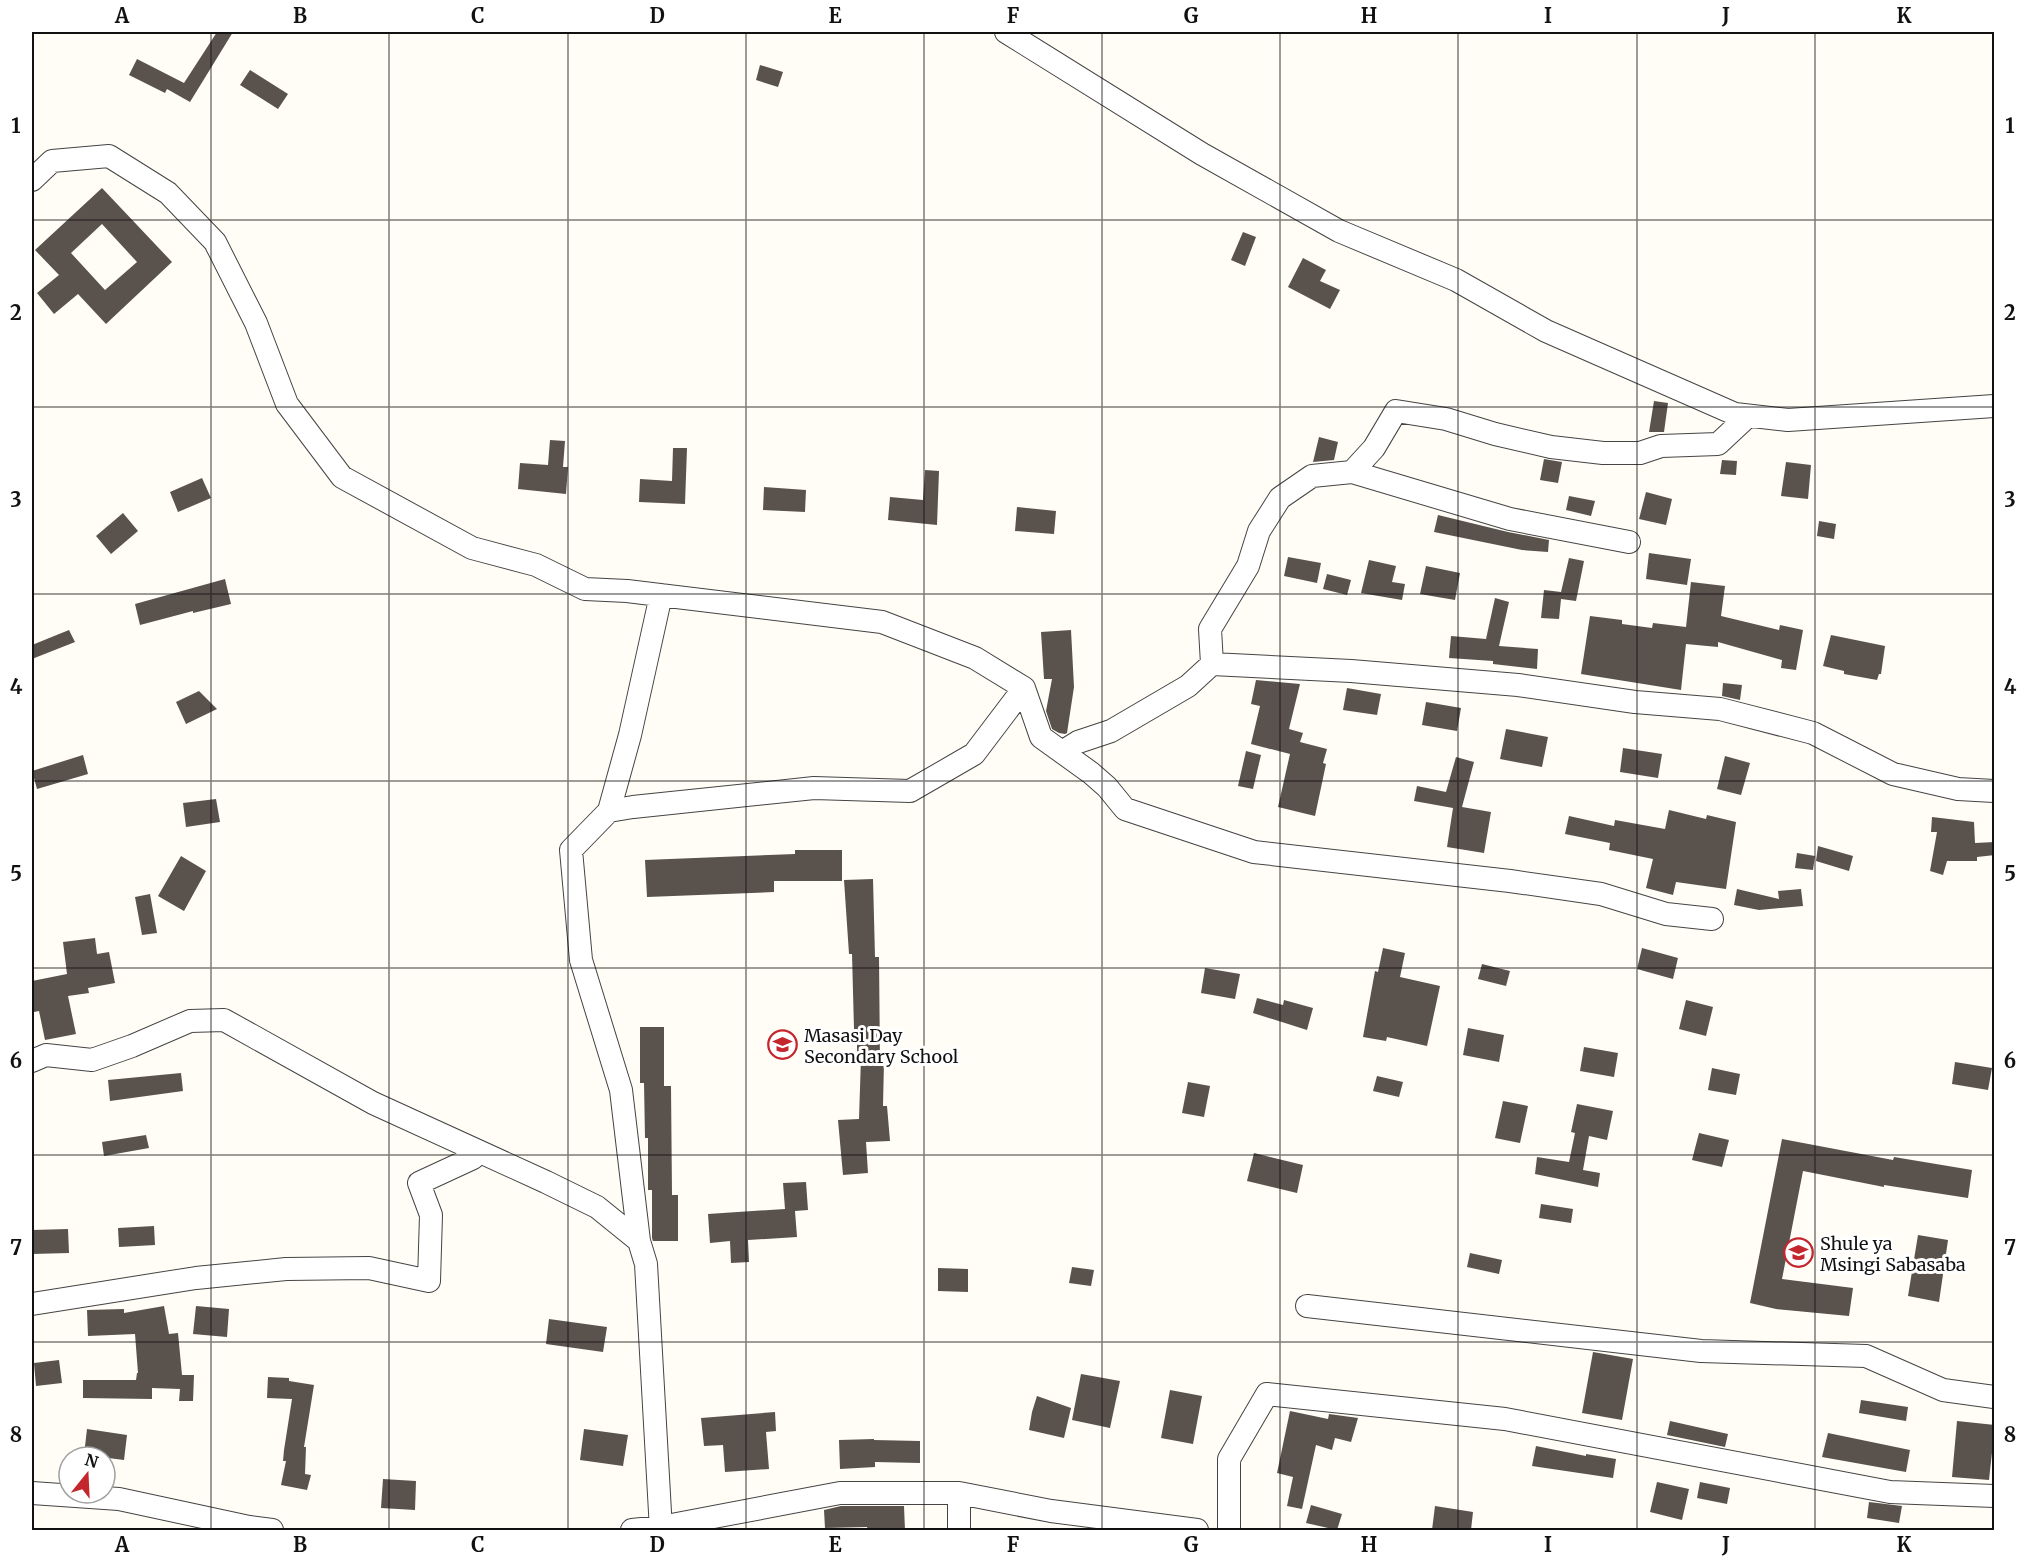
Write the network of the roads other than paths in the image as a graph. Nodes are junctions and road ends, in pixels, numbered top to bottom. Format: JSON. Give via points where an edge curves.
{"nodes":[{"id":1,"x":1006,"y":32,"type":"edge"},
{"id":2,"x":32,"y":180,"type":"edge"},
{"id":3,"x":1995,"y":406,"type":"edge"},
{"id":4,"x":1748,"y":416,"type":"junction"},
{"id":5,"x":1352,"y":472,"type":"junction"},
{"id":6,"x":1629,"y":542,"type":"dead end"},
{"id":7,"x":661,"y":595,"type":"junction"},
{"id":8,"x":1212,"y":664,"type":"junction"},
{"id":9,"x":1024,"y":688,"type":"junction"},
{"id":10,"x":1062,"y":752,"type":"junction"},
{"id":11,"x":1995,"y":791,"type":"edge"},
{"id":12,"x":609,"y":811,"type":"junction"},
{"id":13,"x":1712,"y":919,"type":"dead end"},
{"id":14,"x":32,"y":1061,"type":"edge"},
{"id":15,"x":479,"y":1152,"type":"junction"},
{"id":16,"x":639,"y":1241,"type":"junction"},
{"id":17,"x":32,"y":1304,"type":"edge"},
{"id":18,"x":1307,"y":1306,"type":"dead end"},
{"id":19,"x":1995,"y":1397,"type":"edge"},
{"id":20,"x":32,"y":1493,"type":"edge"},
{"id":21,"x":958,"y":1493,"type":"junction"},
{"id":22,"x":1995,"y":1496,"type":"edge"},
{"id":23,"x":661,"y":1529,"type":"edge"},
{"id":24,"x":272,"y":1530,"type":"edge"},
{"id":25,"x":632,"y":1530,"type":"edge"},
{"id":26,"x":959,"y":1530,"type":"edge"},
{"id":27,"x":1197,"y":1530,"type":"edge"},
{"id":28,"x":1229,"y":1530,"type":"edge"}],
"edges":[{"from":1,"to":4,"type":"street","via":[[1202,154],[1339,231],[1456,280],[1546,331],[1735,414]]},
{"from":2,"to":7,"type":"street","via":[[52,161],[109,156],[168,193],[215,242],[256,323],[287,404],[342,477],[472,548],[536,566],[585,589]]},
{"from":3,"to":4,"type":"street","via":[[1788,420]]},
{"from":4,"to":5,"type":"street","via":[[1718,444],[1603,453],[1551,447],[1495,435],[1446,418],[1396,411],[1374,448]]},
{"from":5,"to":6,"type":"street","via":[[1510,519]]},
{"from":5,"to":8,"type":"street","via":[[1312,476],[1280,498],[1259,531],[1248,566],[1210,629]]},
{"from":7,"to":9,"type":"street","via":[[882,622],[975,658]]},
{"from":7,"to":12,"type":"street"},
{"from":8,"to":10,"type":"street","via":[[1188,686],[1111,731]]},
{"from":8,"to":11,"type":"street","via":[[1518,685],[1635,702],[1720,709],[1813,733],[1893,774],[1958,789]]},
{"from":9,"to":10,"type":"street","via":[[1041,737]]},
{"from":9,"to":12,"type":"street","via":[[974,754],[910,791],[814,788]]},
{"from":10,"to":13,"type":"street","via":[[1107,787],[1125,809],[1254,852],[1590,892],[1666,914]]},
{"from":12,"to":16,"type":"street","via":[[571,850],[581,960],[621,1090]]},
{"from":14,"to":15,"type":"street","via":[[46,1055],[92,1060],[190,1021],[224,1020],[373,1103]]},
{"from":15,"to":16,"type":"street","via":[[597,1207]]},
{"from":15,"to":17,"type":"street","via":[[419,1183],[431,1215],[429,1281],[369,1268],[286,1269],[196,1278]]},
{"from":16,"to":23,"type":"street","via":[[646,1264]]},
{"from":18,"to":19,"type":"street","via":[[1701,1351],[1866,1356],[1943,1390]]},
{"from":20,"to":24,"type":"street","via":[[119,1498]]},
{"from":21,"to":23,"type":"street","via":[[840,1492]]},
{"from":21,"to":26,"type":"street"},
{"from":21,"to":27,"type":"street","via":[[1051,1512]]},
{"from":22,"to":28,"type":"street","via":[[1890,1492],[1505,1419],[1267,1394],[1229,1459]]},
{"from":23,"to":25,"type":"street"}]}
